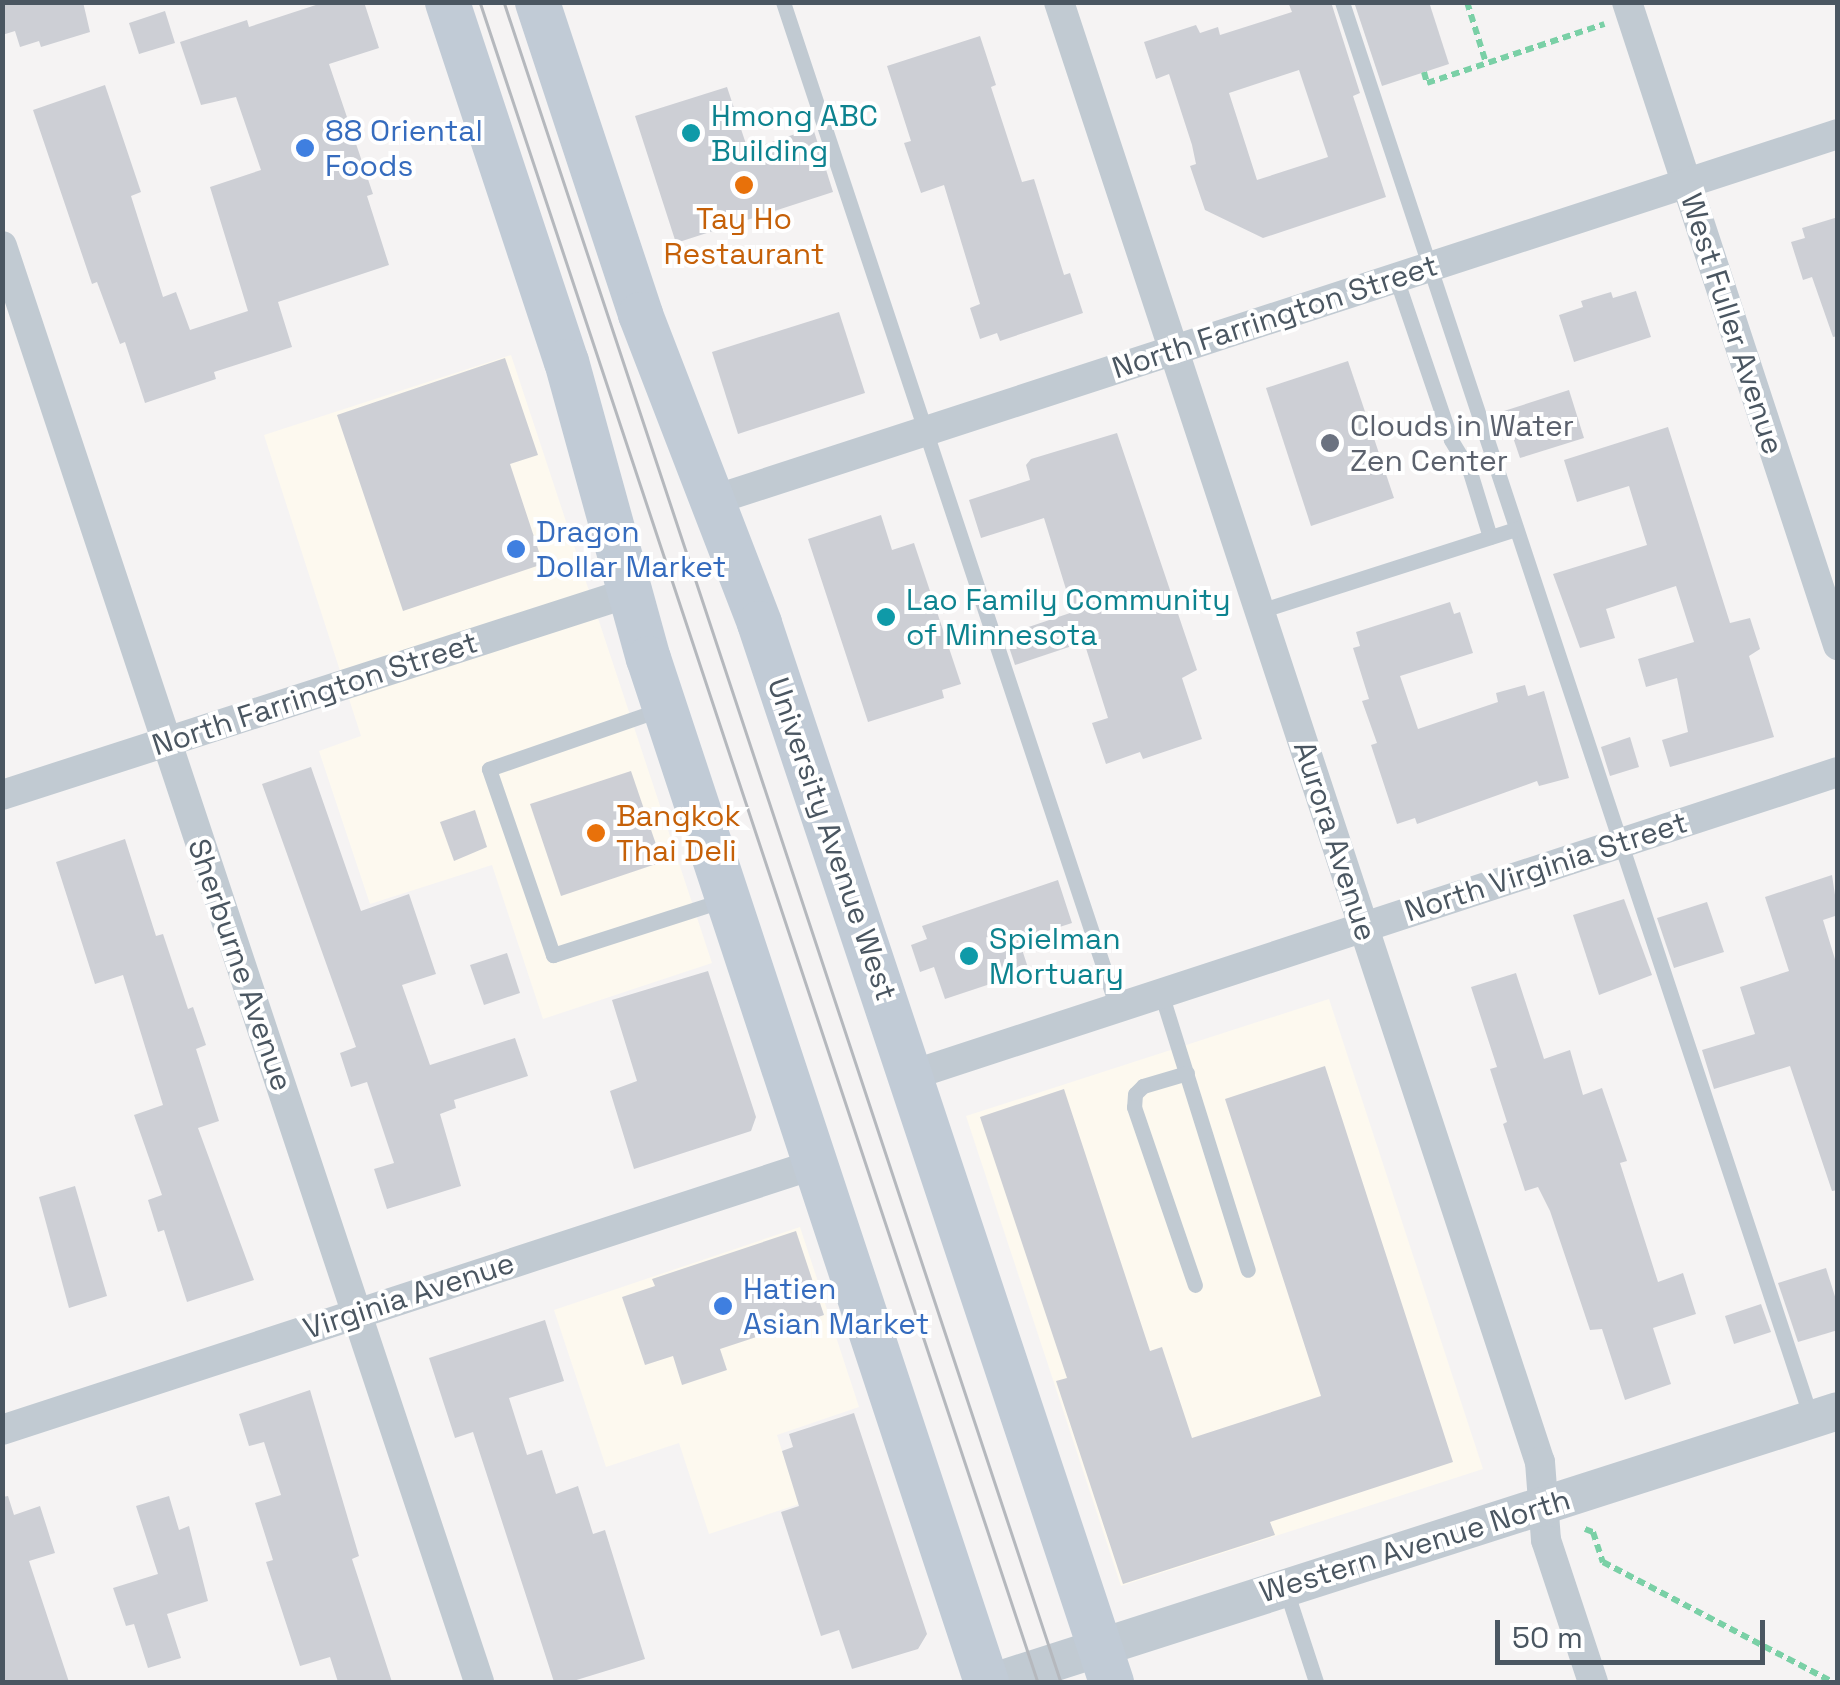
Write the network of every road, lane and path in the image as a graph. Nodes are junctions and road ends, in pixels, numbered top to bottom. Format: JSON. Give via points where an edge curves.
{"nodes":[{"id":1,"x":448,"y":2,"type":"edge"},
{"id":2,"x":537,"y":2,"type":"edge"},
{"id":3,"x":782,"y":2,"type":"edge"},
{"id":4,"x":1058,"y":2,"type":"edge"},
{"id":5,"x":1342,"y":2,"type":"edge"},
{"id":6,"x":1467,"y":2,"type":"edge"},
{"id":7,"x":1629,"y":9,"type":"edge"},
{"id":8,"x":1486,"y":63,"type":"junction"},
{"id":9,"x":1424,"y":72,"type":"dead end"},
{"id":10,"x":1838,"y":134,"type":"edge"},
{"id":11,"x":1686,"y":183,"type":"junction"},
{"id":12,"x":2,"y":246,"type":"edge"},
{"id":13,"x":1430,"y":267,"type":"junction"},
{"id":14,"x":1396,"y":278,"type":"junction"},
{"id":15,"x":1173,"y":350,"type":"junction"},
{"id":16,"x":925,"y":431,"type":"junction"},
{"id":17,"x":714,"y":500,"type":"junction"},
{"id":18,"x":1516,"y":529,"type":"junction"},
{"id":19,"x":1490,"y":538,"type":"junction"},
{"id":20,"x":628,"y":593,"type":"junction"},
{"id":21,"x":1260,"y":611,"type":"junction"},
{"id":22,"x":1838,"y":645,"type":"edge"},
{"id":23,"x":664,"y":708,"type":"junction"},
{"id":24,"x":166,"y":742,"type":"junction"},
{"id":25,"x":1838,"y":772,"type":"edge"},
{"id":26,"x":2,"y":795,"type":"edge"},
{"id":27,"x":1620,"y":843,"type":"junction"},
{"id":28,"x":728,"y":899,"type":"junction"},
{"id":29,"x":1364,"y":927,"type":"junction"},
{"id":30,"x":1160,"y":993,"type":"junction"},
{"id":31,"x":1117,"y":1008,"type":"junction"},
{"id":32,"x":1186,"y":1073,"type":"junction"},
{"id":33,"x":912,"y":1075,"type":"junction"},
{"id":34,"x":816,"y":1164,"type":"junction"},
{"id":35,"x":1248,"y":1270,"type":"dead end"},
{"id":36,"x":1195,"y":1284,"type":"dead end"},
{"id":37,"x":357,"y":1313,"type":"junction"},
{"id":38,"x":1825,"y":1415,"type":"edge"},
{"id":39,"x":2,"y":1430,"type":"edge"},
{"id":40,"x":1543,"y":1507,"type":"junction"},
{"id":41,"x":1604,"y":1562,"type":"dead end"},
{"id":42,"x":1285,"y":1587,"type":"junction"},
{"id":43,"x":1105,"y":1665,"type":"edge"},
{"id":44,"x":479,"y":1682,"type":"edge"},
{"id":45,"x":989,"y":1682,"type":"edge"},
{"id":46,"x":1316,"y":1682,"type":"edge"},
{"id":47,"x":1593,"y":1682,"type":"edge"},
{"id":48,"x":1832,"y":1682,"type":"edge"}],
"edges":[{"from":1,"to":20,"type":"main road","via":[[566,361]]},
{"from":2,"to":17,"type":"main road","name":"University Avenue West","via":[[640,314]]},
{"from":3,"to":16,"type":"lane"},
{"from":4,"to":15,"type":"street","name":"Aurora Avenue"},
{"from":5,"to":13,"type":"lane"},
{"from":6,"to":8,"type":"path"},
{"from":7,"to":8,"type":"path"},
{"from":7,"to":11,"type":"street","name":"West Fuller Avenue"},
{"from":8,"to":9,"type":"path","via":[[1427,83]]},
{"from":10,"to":11,"type":"street","name":"North Farrington Street"},
{"from":11,"to":13,"type":"street","name":"North Farrington Street"},
{"from":11,"to":22,"type":"street","name":"West Fuller Avenue"},
{"from":12,"to":24,"type":"street","name":"Sherburne Avenue"},
{"from":13,"to":14,"type":"street","name":"North Farrington Street"},
{"from":13,"to":18,"type":"lane"},
{"from":14,"to":15,"type":"street","name":"North Farrington Street"},
{"from":14,"to":19,"type":"lane"},
{"from":15,"to":16,"type":"street","name":"North Farrington Street"},
{"from":15,"to":21,"type":"street","name":"Aurora Avenue"},
{"from":16,"to":17,"type":"street","name":"North Farrington Street"},
{"from":16,"to":31,"type":"lane"},
{"from":17,"to":33,"type":"main road","name":"University Avenue West"},
{"from":18,"to":19,"type":"lane"},
{"from":18,"to":27,"type":"lane"},
{"from":19,"to":21,"type":"lane"},
{"from":20,"to":23,"type":"main road"},
{"from":20,"to":24,"type":"street","name":"North Farrington Street"},
{"from":21,"to":29,"type":"street","name":"Aurora Avenue"},
{"from":23,"to":28,"type":"main road"},
{"from":23,"to":28,"type":"lane","via":[[489,769],[553,956]]},
{"from":24,"to":26,"type":"street","name":"North Farrington Street"},
{"from":24,"to":37,"type":"street","name":"Sherburne Avenue"},
{"from":25,"to":27,"type":"street","name":"North Virginia Street"},
{"from":27,"to":29,"type":"street","name":"North Virginia Street"},
{"from":27,"to":38,"type":"lane"},
{"from":28,"to":34,"type":"main road"},
{"from":29,"to":30,"type":"street","name":"North Virginia Street"},
{"from":29,"to":40,"type":"street","name":"Aurora Avenue","via":[[1540,1462]]},
{"from":30,"to":31,"type":"street","name":"North Virginia Street"},
{"from":30,"to":32,"type":"lane"},
{"from":31,"to":33,"type":"street","name":"North Virginia Street"},
{"from":32,"to":35,"type":"lane"},
{"from":32,"to":36,"type":"lane","via":[[1143,1086],[1134,1107]]},
{"from":33,"to":43,"type":"main road","name":"University Avenue West"},
{"from":34,"to":37,"type":"street","name":"Virginia Avenue"},
{"from":34,"to":45,"type":"main road"},
{"from":37,"to":39,"type":"street","name":"Virginia Avenue"},
{"from":37,"to":44,"type":"street","name":"Sherburne Avenue"},
{"from":38,"to":40,"type":"street","name":"Western Avenue North"},
{"from":40,"to":42,"type":"street","name":"Western Avenue North"},
{"from":40,"to":47,"type":"street","name":"Aurora Avenue","via":[[1546,1540]]},
{"from":41,"to":48,"type":"path"},
{"from":42,"to":43,"type":"street","name":"Western Avenue North"},
{"from":42,"to":46,"type":"lane"},
{"from":43,"to":45,"type":"street","name":"Western Avenue North"}]}
